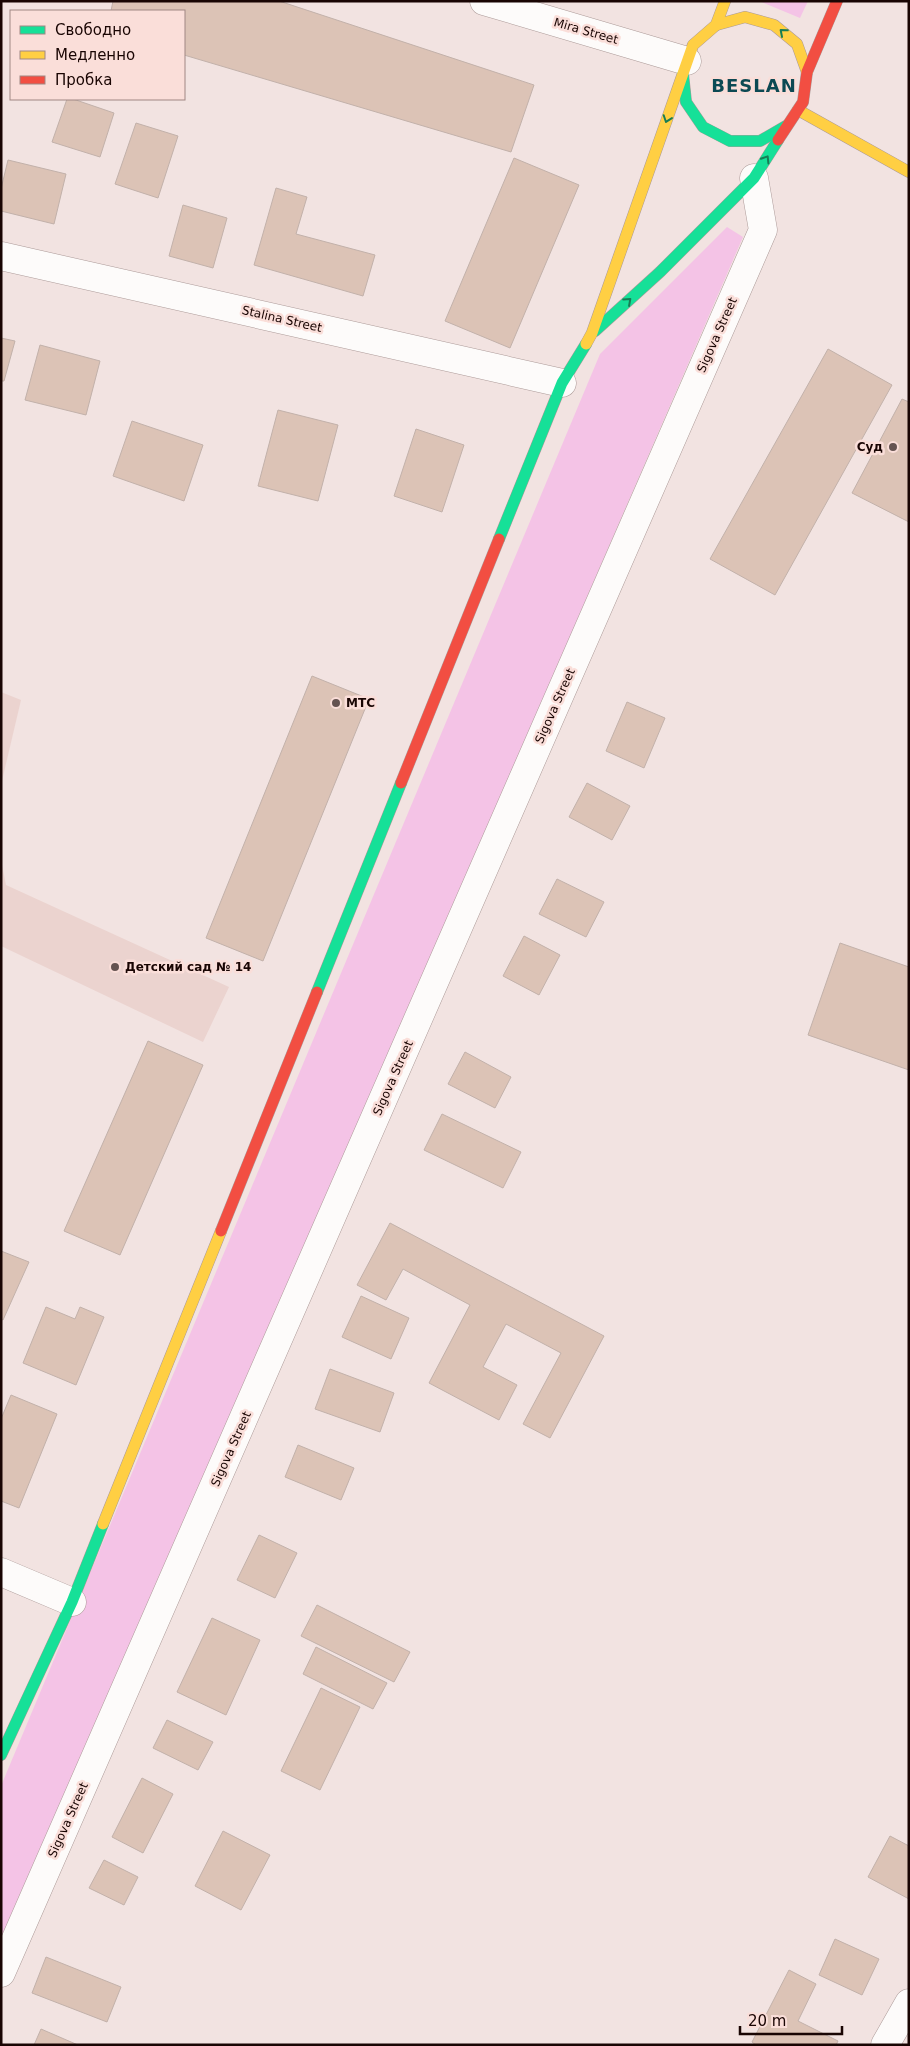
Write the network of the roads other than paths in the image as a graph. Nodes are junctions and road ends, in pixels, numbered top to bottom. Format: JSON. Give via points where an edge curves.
{"nodes":[{"id":1,"x":484,"y":1,"type":"edge"},
{"id":2,"x":726,"y":1,"type":"edge"},
{"id":3,"x":837,"y":1,"type":"edge"},
{"id":4,"x":716,"y":25,"type":"junction"},
{"id":5,"x":685,"y":67,"type":"junction"},
{"id":6,"x":807,"y":72,"type":"junction"},
{"id":7,"x":798,"y":110,"type":"junction"},
{"id":8,"x":786,"y":126,"type":"junction"},
{"id":9,"x":909,"y":172,"type":"edge"},
{"id":10,"x":754,"y":178,"type":"junction"},
{"id":11,"x":1,"y":256,"type":"edge"},
{"id":12,"x":592,"y":334,"type":"junction"},
{"id":13,"x":562,"y":383,"type":"junction"},
{"id":14,"x":1,"y":1572,"type":"edge"},
{"id":15,"x":72,"y":1602,"type":"junction"},
{"id":16,"x":1,"y":1755,"type":"edge"},
{"id":17,"x":1,"y":1973,"type":"edge"},
{"id":18,"x":909,"y":2003,"type":"edge"},
{"id":19,"x":885,"y":2045,"type":"edge"}],
"edges":[{"from":1,"to":5,"type":"street","name":"Mira Street"},
{"from":2,"to":4,"type":"main road"},
{"from":3,"to":6,"type":"main road"},
{"from":4,"to":5,"type":"main road","via":[[693,44]]},
{"from":6,"to":4,"type":"main road","one_way":true,"via":[[797,44],[774,25],[745,17]]},
{"from":5,"to":8,"type":"main road","via":[[686,102],[704,127],[730,141],[760,141]]},
{"from":5,"to":12,"type":"main road","one_way":true},
{"from":6,"to":7,"type":"main road","via":[[804,102]]},
{"from":7,"to":8,"type":"main road"},
{"from":7,"to":9,"type":"main road"},
{"from":10,"to":8,"type":"main road","one_way":true},
{"from":12,"to":10,"type":"main road","one_way":true,"via":[[660,272]]},
{"from":10,"to":17,"type":"street","name":"Sigova Street","via":[[763,230]]},
{"from":11,"to":13,"type":"street","name":"Stalina Street"},
{"from":12,"to":13,"type":"main road"},
{"from":13,"to":15,"type":"main road"},
{"from":14,"to":15,"type":"street"},
{"from":15,"to":16,"type":"main road"},
{"from":18,"to":19,"type":"street"}]}
